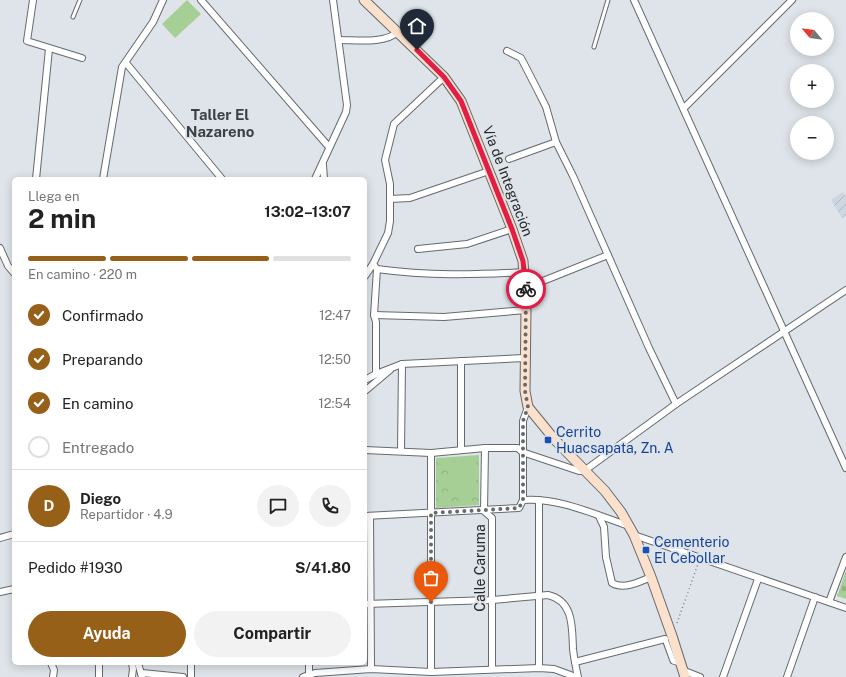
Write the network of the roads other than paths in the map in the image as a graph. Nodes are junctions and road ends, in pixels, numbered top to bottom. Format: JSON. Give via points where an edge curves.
{"nodes":[{"id":1,"x":33,"y":0,"type":"edge"},
{"id":2,"x":80,"y":0,"type":"edge"},
{"id":3,"x":163,"y":0,"type":"edge"},
{"id":4,"x":201,"y":0,"type":"edge"},
{"id":5,"x":334,"y":0,"type":"edge"},
{"id":6,"x":364,"y":0,"type":"edge"},
{"id":7,"x":608,"y":0,"type":"edge"},
{"id":8,"x":634,"y":0,"type":"edge"},
{"id":9,"x":792,"y":0,"type":"edge"},
{"id":10,"x":73,"y":17,"type":"dead end"},
{"id":11,"x":398,"y":32,"type":"junction"},
{"id":12,"x":339,"y":40,"type":"junction"},
{"id":13,"x":594,"y":47,"type":"dead end"},
{"id":14,"x":49,"y":49,"type":"junction"},
{"id":15,"x":507,"y":51,"type":"dead end"},
{"id":16,"x":82,"y":58,"type":"dead end"},
{"id":17,"x":126,"y":63,"type":"junction"},
{"id":18,"x":444,"y":77,"type":"junction"},
{"id":19,"x":684,"y":108,"type":"junction"},
{"id":20,"x":556,"y":142,"type":"junction"},
{"id":21,"x":329,"y":148,"type":"junction"},
{"id":22,"x":509,"y":159,"type":"dead end"},
{"id":23,"x":323,"y":164,"type":"junction"},
{"id":24,"x":489,"y":171,"type":"junction"},
{"id":25,"x":36,"y":177,"type":"edge"},
{"id":26,"x":103,"y":177,"type":"edge"},
{"id":27,"x":220,"y":177,"type":"edge"},
{"id":28,"x":316,"y":177,"type":"edge"},
{"id":29,"x":324,"y":177,"type":"edge"},
{"id":30,"x":390,"y":199,"type":"junction"},
{"id":31,"x":512,"y":229,"type":"junction"},
{"id":32,"x":0,"y":248,"type":"edge"},
{"id":33,"x":418,"y":249,"type":"dead end"},
{"id":34,"x":608,"y":256,"type":"junction"},
{"id":35,"x":375,"y":267,"type":"junction"},
{"id":36,"x":12,"y":271,"type":"edge"},
{"id":37,"x":525,"y":272,"type":"junction"},
{"id":38,"x":367,"y":274,"type":"edge"},
{"id":39,"x":533,"y":284,"type":"dead end"},
{"id":40,"x":846,"y":290,"type":"edge"},
{"id":41,"x":526,"y":310,"type":"junction"},
{"id":42,"x":374,"y":315,"type":"junction"},
{"id":43,"x":785,"y":331,"type":"junction"},
{"id":44,"x":525,"y":358,"type":"junction"},
{"id":45,"x":460,"y":361,"type":"junction"},
{"id":46,"x":399,"y":365,"type":"junction"},
{"id":47,"x":376,"y":374,"type":"junction"},
{"id":48,"x":367,"y":379,"type":"edge"},
{"id":49,"x":367,"y":389,"type":"edge"},
{"id":50,"x":676,"y":404,"type":"junction"},
{"id":51,"x":528,"y":407,"type":"junction"},
{"id":52,"x":485,"y":448,"type":"junction"},
{"id":53,"x":367,"y":450,"type":"edge"},
{"id":54,"x":461,"y":450,"type":"junction"},
{"id":55,"x":401,"y":451,"type":"junction"},
{"id":56,"x":522,"y":452,"type":"junction"},
{"id":57,"x":431,"y":453,"type":"junction"},
{"id":58,"x":846,"y":468,"type":"edge"},
{"id":59,"x":584,"y":471,"type":"junction"},
{"id":60,"x":523,"y":500,"type":"junction"},
{"id":61,"x":539,"y":500,"type":"junction"},
{"id":62,"x":484,"y":511,"type":"junction"},
{"id":63,"x":431,"y":513,"type":"junction"},
{"id":64,"x":367,"y":516,"type":"edge"},
{"id":65,"x":599,"y":516,"type":"junction"},
{"id":66,"x":629,"y":526,"type":"junction"},
{"id":67,"x":12,"y":535,"type":"edge"},
{"id":68,"x":634,"y":535,"type":"junction"},
{"id":69,"x":0,"y":538,"type":"edge"},
{"id":70,"x":846,"y":557,"type":"edge"},
{"id":71,"x":651,"y":577,"type":"junction"},
{"id":72,"x":758,"y":579,"type":"junction"},
{"id":73,"x":12,"y":589,"type":"edge"},
{"id":74,"x":0,"y":592,"type":"edge"},
{"id":75,"x":540,"y":596,"type":"junction"},
{"id":76,"x":815,"y":597,"type":"junction"},
{"id":77,"x":492,"y":600,"type":"junction"},
{"id":78,"x":431,"y":602,"type":"junction"},
{"id":79,"x":829,"y":602,"type":"junction"},
{"id":80,"x":368,"y":604,"type":"edge"},
{"id":81,"x":846,"y":608,"type":"edge"},
{"id":82,"x":669,"y":638,"type":"junction"},
{"id":83,"x":575,"y":662,"type":"junction"},
{"id":84,"x":52,"y":665,"type":"edge"},
{"id":85,"x":99,"y":665,"type":"edge"},
{"id":86,"x":132,"y":665,"type":"edge"},
{"id":87,"x":139,"y":665,"type":"edge"},
{"id":88,"x":191,"y":665,"type":"edge"},
{"id":89,"x":309,"y":665,"type":"edge"},
{"id":90,"x":539,"y":668,"type":"junction"},
{"id":91,"x":371,"y":669,"type":"junction"},
{"id":92,"x":492,"y":669,"type":"junction"},
{"id":93,"x":682,"y":670,"type":"edge"},
{"id":94,"x":431,"y":672,"type":"junction"},
{"id":95,"x":142,"y":675,"type":"edge"},
{"id":96,"x":53,"y":677,"type":"edge"},
{"id":97,"x":99,"y":677,"type":"edge"},
{"id":98,"x":132,"y":677,"type":"edge"},
{"id":99,"x":183,"y":677,"type":"edge"},
{"id":100,"x":191,"y":677,"type":"edge"},
{"id":101,"x":307,"y":677,"type":"edge"},
{"id":102,"x":577,"y":677,"type":"edge"},
{"id":103,"x":700,"y":677,"type":"edge"},
{"id":104,"x":723,"y":677,"type":"edge"},
{"id":105,"x":787,"y":677,"type":"edge"}],
"edges":[{"from":1,"to":14,"type":"street","via":[[27,41]]},
{"from":2,"to":10,"type":"lane"},
{"from":3,"to":17,"type":"street","via":[[158,13]]},
{"from":4,"to":21,"type":"street"},
{"from":5,"to":12,"type":"street"},
{"from":6,"to":11,"type":"main road","name":"Vía de Integración"},
{"from":7,"to":13,"type":"lane"},
{"from":8,"to":19,"type":"street"},
{"from":9,"to":19,"type":"street"},
{"from":11,"to":12,"type":"street","via":[[384,39]]},
{"from":11,"to":18,"type":"main road","name":"Vía de Integración"},
{"from":12,"to":21,"type":"street","via":[[347,105]]},
{"from":14,"to":16,"type":"street"},
{"from":14,"to":25,"type":"street"},
{"from":15,"to":20,"type":"street","via":[[520,58],[526,66],[546,107]]},
{"from":17,"to":26,"type":"street","via":[[122,67]]},
{"from":17,"to":27,"type":"street"},
{"from":18,"to":24,"type":"main road","name":"Vía de Integración","via":[[461,101]]},
{"from":18,"to":30,"type":"street","via":[[394,124],[385,160]]},
{"from":19,"to":43,"type":"street"},
{"from":20,"to":22,"type":"street"},
{"from":20,"to":34,"type":"street","via":[[574,176]]},
{"from":21,"to":23,"type":"street"},
{"from":23,"to":28,"type":"street"},
{"from":23,"to":29,"type":"street"},
{"from":24,"to":30,"type":"street","via":[[410,198]]},
{"from":24,"to":31,"type":"main road","name":"Vía de Integración"},
{"from":30,"to":35,"type":"street","via":[[388,233]]},
{"from":31,"to":33,"type":"street","via":[[467,244]]},
{"from":31,"to":37,"type":"main road","name":"Vía de Integración"},
{"from":32,"to":36,"type":"street"},
{"from":34,"to":39,"type":"street"},
{"from":34,"to":50,"type":"street"},
{"from":35,"to":37,"type":"street","via":[[417,274],[444,275]]},
{"from":35,"to":38,"type":"street"},
{"from":35,"to":42,"type":"street"},
{"from":37,"to":41,"type":"main road","name":"Vía de Integración"},
{"from":40,"to":43,"type":"street"},
{"from":41,"to":42,"type":"street","via":[[444,317]]},
{"from":41,"to":44,"type":"main road","name":"Vía de Integración"},
{"from":42,"to":47,"type":"street"},
{"from":43,"to":50,"type":"street"},
{"from":43,"to":58,"type":"street"},
{"from":44,"to":45,"type":"street"},
{"from":44,"to":51,"type":"main road","name":"Vía de Integración","via":[[525,397]]},
{"from":45,"to":46,"type":"street"},
{"from":45,"to":54,"type":"street"},
{"from":46,"to":47,"type":"street"},
{"from":46,"to":49,"type":"street"},
{"from":46,"to":55,"type":"street"},
{"from":47,"to":48,"type":"street"},
{"from":50,"to":59,"type":"street"},
{"from":51,"to":56,"type":"street","via":[[523,421]]},
{"from":51,"to":59,"type":"main road"},
{"from":52,"to":54,"type":"street"},
{"from":52,"to":56,"type":"street","via":[[518,448]]},
{"from":52,"to":62,"type":"street","name":"Calle Caruma"},
{"from":53,"to":55,"type":"street"},
{"from":54,"to":57,"type":"street"},
{"from":55,"to":57,"type":"street"},
{"from":56,"to":59,"type":"street"},
{"from":56,"to":60,"type":"street"},
{"from":57,"to":63,"type":"street"},
{"from":59,"to":66,"type":"main road","via":[[616,504]]},
{"from":60,"to":61,"type":"street"},
{"from":60,"to":62,"type":"street","via":[[519,508]]},
{"from":61,"to":65,"type":"street"},
{"from":61,"to":75,"type":"street"},
{"from":62,"to":63,"type":"street"},
{"from":62,"to":77,"type":"street","name":"Calle Caruma","via":[[492,518]]},
{"from":63,"to":64,"type":"street"},
{"from":63,"to":78,"type":"street"},
{"from":64,"to":80,"type":"street"},
{"from":65,"to":66,"type":"street"},
{"from":65,"to":71,"type":"street","via":[[604,527],[606,557],[612,583],[629,585]]},
{"from":66,"to":68,"type":"main road"},
{"from":67,"to":69,"type":"street"},
{"from":68,"to":71,"type":"main road"},
{"from":68,"to":72,"type":"street"},
{"from":70,"to":79,"type":"street"},
{"from":71,"to":82,"type":"main road"},
{"from":72,"to":76,"type":"street"},
{"from":72,"to":104,"type":"street"},
{"from":73,"to":74,"type":"street"},
{"from":75,"to":77,"type":"street"},
{"from":75,"to":83,"type":"street","via":[[556,597],[569,611]]},
{"from":75,"to":90,"type":"street"},
{"from":76,"to":79,"type":"street"},
{"from":76,"to":105,"type":"street"},
{"from":77,"to":78,"type":"street"},
{"from":77,"to":92,"type":"street","name":"Calle Caruma"},
{"from":78,"to":80,"type":"street"},
{"from":78,"to":94,"type":"street"},
{"from":79,"to":81,"type":"street"},
{"from":80,"to":91,"type":"street"},
{"from":82,"to":83,"type":"street"},
{"from":82,"to":93,"type":"main road"},
{"from":83,"to":102,"type":"street"},
{"from":84,"to":96,"type":"street"},
{"from":85,"to":97,"type":"street"},
{"from":86,"to":98,"type":"street"},
{"from":87,"to":95,"type":"street"},
{"from":88,"to":100,"type":"street"},
{"from":89,"to":101,"type":"street"},
{"from":90,"to":92,"type":"street"},
{"from":90,"to":102,"type":"street","via":[[554,668]]},
{"from":91,"to":94,"type":"street"},
{"from":91,"to":101,"type":"street","via":[[315,673]]},
{"from":92,"to":94,"type":"street"},
{"from":93,"to":103,"type":"street"},
{"from":95,"to":99,"type":"street"}]}
